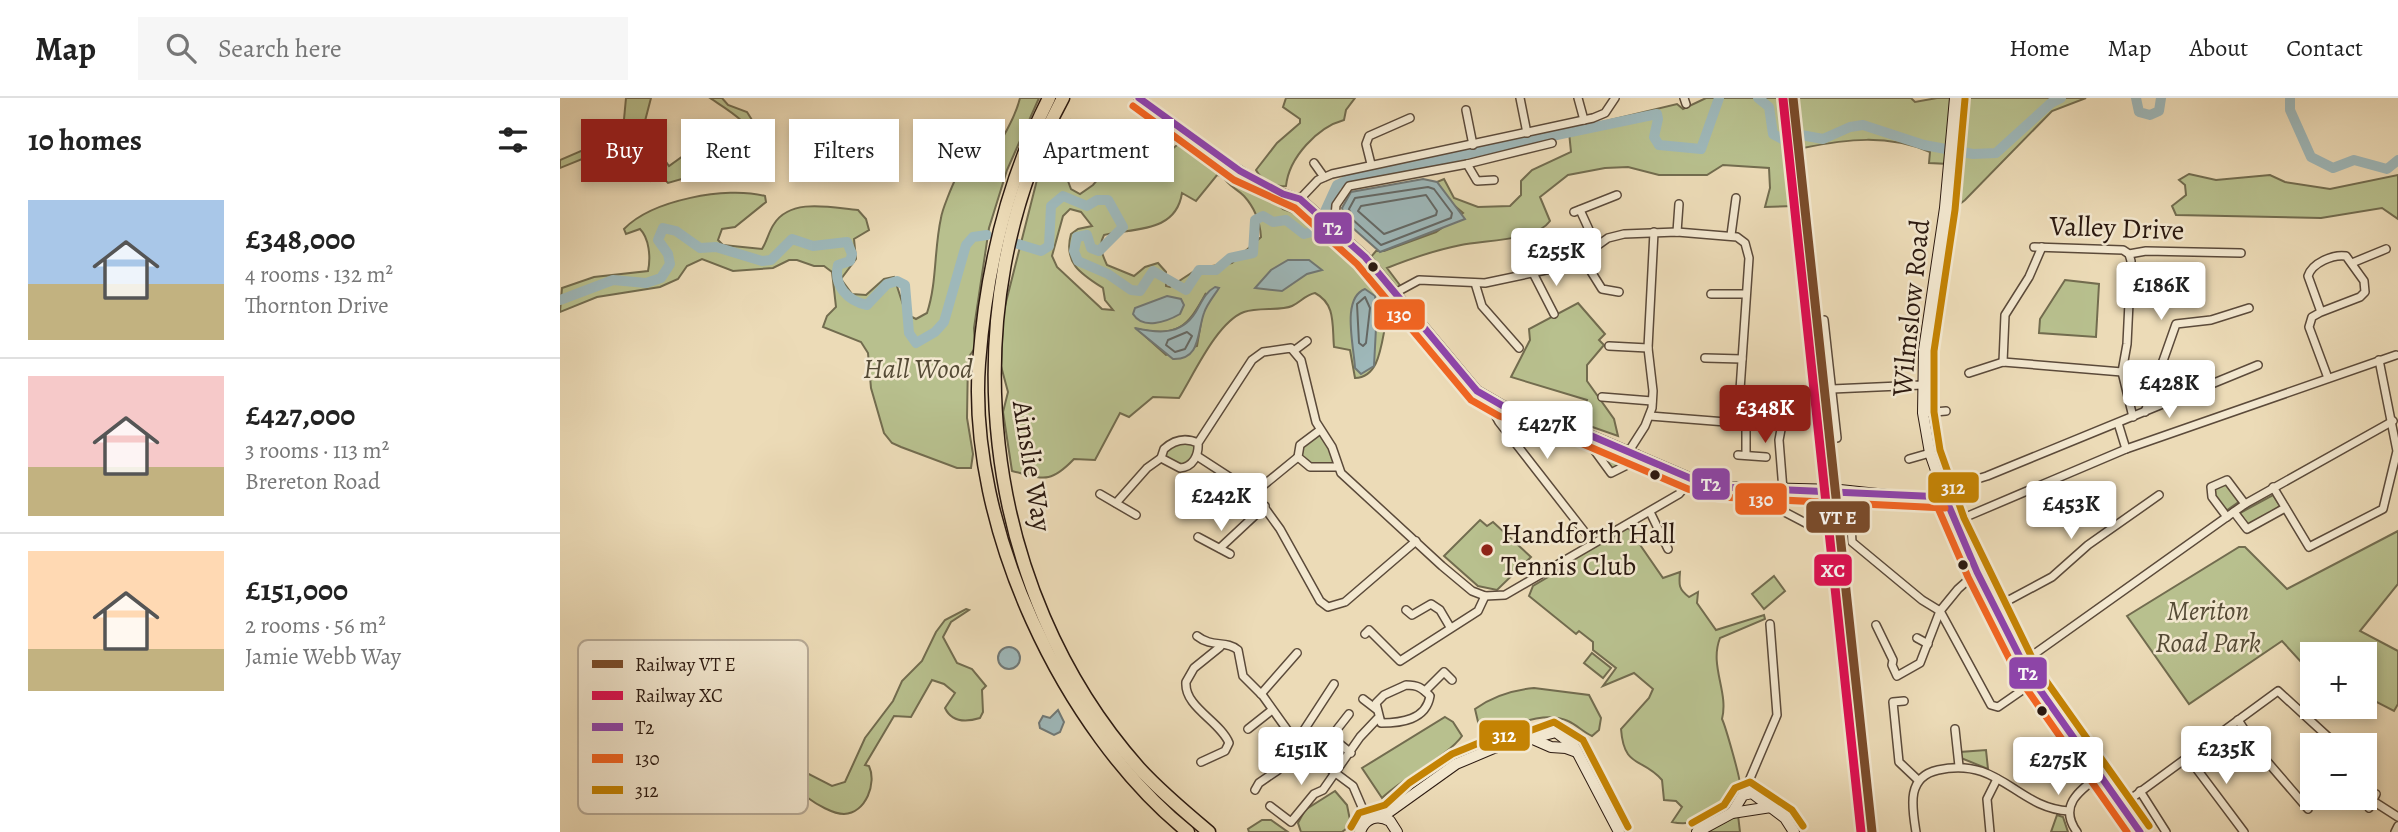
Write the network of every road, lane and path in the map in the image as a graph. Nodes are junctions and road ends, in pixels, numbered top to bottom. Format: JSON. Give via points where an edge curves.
{"nodes":[{"id":1,"x":1049,"y":98,"type":"edge"},
{"id":2,"x":1063,"y":98,"type":"edge"},
{"id":3,"x":1139,"y":98,"type":"edge"},
{"id":4,"x":1578,"y":98,"type":"edge"},
{"id":5,"x":1615,"y":98,"type":"edge"},
{"id":6,"x":1955,"y":98,"type":"edge"},
{"id":7,"x":1518,"y":99,"type":"edge"},
{"id":8,"x":1466,"y":110,"type":"dead end"},
{"id":9,"x":1410,"y":118,"type":"dead end"},
{"id":10,"x":1584,"y":120,"type":"junction"},
{"id":11,"x":1527,"y":133,"type":"junction"},
{"id":12,"x":1552,"y":143,"type":"dead end"},
{"id":13,"x":1473,"y":145,"type":"junction"},
{"id":14,"x":1314,"y":163,"type":"dead end"},
{"id":15,"x":1371,"y":164,"type":"junction"},
{"id":16,"x":1467,"y":164,"type":"junction"},
{"id":17,"x":1324,"y":177,"type":"junction"},
{"id":18,"x":1494,"y":179,"type":"dead end"},
{"id":19,"x":1617,"y":195,"type":"dead end"},
{"id":20,"x":1736,"y":198,"type":"dead end"},
{"id":21,"x":1300,"y":199,"type":"junction"},
{"id":22,"x":1679,"y":204,"type":"dead end"},
{"id":23,"x":1333,"y":228,"type":"junction"},
{"id":24,"x":1654,"y":232,"type":"junction"},
{"id":25,"x":1677,"y":232,"type":"junction"},
{"id":26,"x":1731,"y":235,"type":"junction"},
{"id":27,"x":1596,"y":245,"type":"junction"},
{"id":28,"x":2386,"y":249,"type":"dead end"},
{"id":29,"x":2241,"y":253,"type":"dead end"},
{"id":30,"x":2129,"y":254,"type":"junction"},
{"id":31,"x":1582,"y":257,"type":"junction"},
{"id":32,"x":2352,"y":264,"type":"junction"},
{"id":33,"x":1533,"y":273,"type":"junction"},
{"id":34,"x":1475,"y":283,"type":"junction"},
{"id":35,"x":1619,"y":292,"type":"dead end"},
{"id":36,"x":1395,"y":293,"type":"junction"},
{"id":37,"x":1711,"y":294,"type":"dead end"},
{"id":38,"x":1745,"y":294,"type":"junction"},
{"id":39,"x":2249,"y":308,"type":"dead end"},
{"id":40,"x":2321,"y":312,"type":"junction"},
{"id":41,"x":1554,"y":314,"type":"dead end"},
{"id":42,"x":1824,"y":320,"type":"dead end"},
{"id":43,"x":1307,"y":341,"type":"dead end"},
{"id":44,"x":1609,"y":346,"type":"dead end"},
{"id":45,"x":1518,"y":348,"type":"dead end"},
{"id":46,"x":1647,"y":348,"type":"junction"},
{"id":47,"x":1295,"y":350,"type":"junction"},
{"id":48,"x":2396,"y":355,"type":"edge"},
{"id":49,"x":1705,"y":358,"type":"dead end"},
{"id":50,"x":1742,"y":359,"type":"junction"},
{"id":51,"x":2379,"y":360,"type":"junction"},
{"id":52,"x":2003,"y":362,"type":"junction"},
{"id":53,"x":2258,"y":365,"type":"dead end"},
{"id":54,"x":2122,"y":372,"type":"junction"},
{"id":55,"x":1969,"y":373,"type":"dead end"},
{"id":56,"x":2328,"y":379,"type":"junction"},
{"id":57,"x":1922,"y":385,"type":"junction"},
{"id":58,"x":1832,"y":389,"type":"junction"},
{"id":59,"x":1602,"y":397,"type":"dead end"},
{"id":60,"x":1486,"y":398,"type":"junction"},
{"id":61,"x":1781,"y":399,"type":"dead end"},
{"id":62,"x":1653,"y":401,"type":"junction"},
{"id":63,"x":1946,"y":412,"type":"dead end"},
{"id":64,"x":2146,"y":412,"type":"junction"},
{"id":65,"x":1923,"y":413,"type":"junction"},
{"id":66,"x":1650,"y":415,"type":"junction"},
{"id":67,"x":2133,"y":417,"type":"junction"},
{"id":68,"x":2394,"y":418,"type":"edge"},
{"id":69,"x":1738,"y":419,"type":"junction"},
{"id":70,"x":2118,"y":423,"type":"junction"},
{"id":71,"x":1320,"y":430,"type":"junction"},
{"id":72,"x":1580,"y":431,"type":"junction"},
{"id":73,"x":1837,"y":438,"type":"dead end"},
{"id":74,"x":1198,"y":443,"type":"junction"},
{"id":75,"x":2126,"y":449,"type":"junction"},
{"id":76,"x":1633,"y":452,"type":"junction"},
{"id":77,"x":1930,"y":453,"type":"junction"},
{"id":78,"x":1197,"y":456,"type":"junction"},
{"id":79,"x":1298,"y":457,"type":"junction"},
{"id":80,"x":1766,"y":457,"type":"dead end"},
{"id":81,"x":1161,"y":458,"type":"junction"},
{"id":82,"x":1909,"y":459,"type":"dead end"},
{"id":83,"x":1337,"y":467,"type":"junction"},
{"id":84,"x":1692,"y":479,"type":"junction"},
{"id":85,"x":2273,"y":487,"type":"junction"},
{"id":86,"x":1758,"y":490,"type":"junction"},
{"id":87,"x":1846,"y":490,"type":"junction"},
{"id":88,"x":1783,"y":491,"type":"junction"},
{"id":89,"x":1254,"y":492,"type":"junction"},
{"id":90,"x":1100,"y":494,"type":"dead end"},
{"id":91,"x":1943,"y":494,"type":"junction"},
{"id":92,"x":2159,"y":495,"type":"dead end"},
{"id":93,"x":1116,"y":503,"type":"junction"},
{"id":94,"x":2245,"y":504,"type":"junction"},
{"id":95,"x":1265,"y":506,"type":"junction"},
{"id":96,"x":2286,"y":508,"type":"junction"},
{"id":97,"x":1650,"y":512,"type":"junction"},
{"id":98,"x":2234,"y":512,"type":"junction"},
{"id":99,"x":1136,"y":514,"type":"dead end"},
{"id":100,"x":2227,"y":517,"type":"junction"},
{"id":101,"x":1954,"y":522,"type":"junction"},
{"id":102,"x":1819,"y":530,"type":"dead end"},
{"id":103,"x":1587,"y":535,"type":"dead end"},
{"id":104,"x":1198,"y":537,"type":"dead end"},
{"id":105,"x":1416,"y":541,"type":"junction"},
{"id":106,"x":1220,"y":548,"type":"junction"},
{"id":107,"x":1668,"y":549,"type":"dead end"},
{"id":108,"x":1230,"y":554,"type":"dead end"},
{"id":109,"x":1977,"y":572,"type":"junction"},
{"id":110,"x":1485,"y":596,"type":"junction"},
{"id":111,"x":1996,"y":607,"type":"junction"},
{"id":112,"x":1406,"y":610,"type":"dead end"},
{"id":113,"x":1940,"y":611,"type":"junction"},
{"id":114,"x":1770,"y":624,"type":"dead end"},
{"id":115,"x":1876,"y":625,"type":"dead end"},
{"id":116,"x":1450,"y":627,"type":"junction"},
{"id":117,"x":1365,"y":634,"type":"dead end"},
{"id":118,"x":1197,"y":636,"type":"dead end"},
{"id":119,"x":1917,"y":638,"type":"dead end"},
{"id":120,"x":1928,"y":644,"type":"junction"},
{"id":121,"x":1220,"y":647,"type":"junction"},
{"id":122,"x":1297,"y":653,"type":"dead end"},
{"id":123,"x":2022,"y":662,"type":"junction"},
{"id":124,"x":1404,"y":675,"type":"dead end"},
{"id":125,"x":1452,"y":680,"type":"dead end"},
{"id":126,"x":2034,"y":682,"type":"junction"},
{"id":127,"x":1334,"y":684,"type":"dead end"},
{"id":128,"x":1406,"y":685,"type":"junction"},
{"id":129,"x":1424,"y":691,"type":"junction"},
{"id":130,"x":1261,"y":694,"type":"junction"},
{"id":131,"x":1363,"y":699,"type":"dead end"},
{"id":132,"x":1904,"y":701,"type":"dead end"},
{"id":133,"x":1376,"y":709,"type":"junction"},
{"id":134,"x":1272,"y":710,"type":"junction"},
{"id":135,"x":1349,"y":714,"type":"dead end"},
{"id":136,"x":1377,"y":719,"type":"junction"},
{"id":137,"x":1411,"y":720,"type":"junction"},
{"id":138,"x":2238,"y":720,"type":"junction"},
{"id":139,"x":1418,"y":728,"type":"dead end"},
{"id":140,"x":1248,"y":729,"type":"dead end"},
{"id":141,"x":1955,"y":729,"type":"dead end"},
{"id":142,"x":2324,"y":733,"type":"edge"},
{"id":143,"x":1549,"y":734,"type":"junction"},
{"id":144,"x":1561,"y":734,"type":"junction"},
{"id":145,"x":2074,"y":739,"type":"junction"},
{"id":146,"x":1535,"y":740,"type":"junction"},
{"id":147,"x":1297,"y":744,"type":"junction"},
{"id":148,"x":1554,"y":746,"type":"junction"},
{"id":149,"x":1577,"y":752,"type":"junction"},
{"id":150,"x":1351,"y":753,"type":"junction"},
{"id":151,"x":2187,"y":756,"type":"junction"},
{"id":152,"x":1201,"y":762,"type":"dead end"},
{"id":153,"x":1959,"y":766,"type":"junction"},
{"id":154,"x":1336,"y":773,"type":"junction"},
{"id":155,"x":2037,"y":773,"type":"dead end"},
{"id":156,"x":2099,"y":776,"type":"junction"},
{"id":157,"x":1751,"y":779,"type":"junction"},
{"id":158,"x":1997,"y":779,"type":"junction"},
{"id":159,"x":1918,"y":780,"type":"junction"},
{"id":160,"x":1255,"y":790,"type":"dead end"},
{"id":161,"x":2140,"y":791,"type":"junction"},
{"id":162,"x":1756,"y":796,"type":"junction"},
{"id":163,"x":1742,"y":797,"type":"junction"},
{"id":164,"x":2300,"y":800,"type":"edge"},
{"id":165,"x":2377,"y":804,"type":"edge"},
{"id":166,"x":1270,"y":806,"type":"dead end"},
{"id":167,"x":1399,"y":806,"type":"junction"},
{"id":168,"x":2122,"y":806,"type":"junction"},
{"id":169,"x":1362,"y":807,"type":"junction"},
{"id":170,"x":1771,"y":807,"type":"junction"},
{"id":171,"x":1751,"y":809,"type":"junction"},
{"id":172,"x":2068,"y":811,"type":"junction"},
{"id":173,"x":1732,"y":813,"type":"junction"},
{"id":174,"x":1379,"y":817,"type":"junction"},
{"id":175,"x":2398,"y":817,"type":"edge"},
{"id":176,"x":2398,"y":826,"type":"edge"},
{"id":177,"x":1361,"y":829,"type":"edge"},
{"id":178,"x":1396,"y":829,"type":"edge"},
{"id":179,"x":1188,"y":832,"type":"edge"},
{"id":180,"x":1209,"y":832,"type":"edge"},
{"id":181,"x":1619,"y":832,"type":"edge"},
{"id":182,"x":1697,"y":832,"type":"edge"},
{"id":183,"x":1794,"y":832,"type":"edge"},
{"id":184,"x":1916,"y":832,"type":"edge"},
{"id":185,"x":1990,"y":832,"type":"edge"},
{"id":186,"x":2077,"y":832,"type":"edge"},
{"id":187,"x":2140,"y":832,"type":"edge"},
{"id":188,"x":2166,"y":832,"type":"edge"},
{"id":189,"x":2244,"y":832,"type":"edge"},
{"id":190,"x":2395,"y":832,"type":"edge"}],
"edges":[{"from":1,"to":179,"type":"highway","name":"Ainslie Way","via":[[1014,180],[988,292],[979,408],[990,492],[1016,580],[1055,667],[1129,776]]},
{"from":2,"to":180,"type":"highway","name":"Ainslie Way","via":[[1026,184],[1003,274],[994,365],[1004,489],[1044,612],[1078,681],[1139,768]]},
{"from":3,"to":21,"type":"main road","via":[[1254,178]]},
{"from":4,"to":10,"type":"street"},
{"from":5,"to":10,"type":"street","via":[[1605,113]]},
{"from":6,"to":57,"type":"main road","name":"Wilmslow Road"},
{"from":7,"to":11,"type":"street"},
{"from":8,"to":13,"type":"street"},
{"from":9,"to":15,"type":"street","via":[[1369,136],[1366,144]]},
{"from":10,"to":11,"type":"street"},
{"from":11,"to":13,"type":"street"},
{"from":12,"to":16,"type":"street"},
{"from":13,"to":15,"type":"street"},
{"from":14,"to":17,"type":"street"},
{"from":15,"to":17,"type":"street"},
{"from":16,"to":18,"type":"street","via":[[1477,181]]},
{"from":16,"to":23,"type":"street","via":[[1349,186],[1336,205]]},
{"from":17,"to":21,"type":"street"},
{"from":19,"to":27,"type":"street","via":[[1577,211]]},
{"from":20,"to":26,"type":"street"},
{"from":21,"to":23,"type":"main road"},
{"from":22,"to":25,"type":"street"},
{"from":23,"to":36,"type":"main road"},
{"from":24,"to":25,"type":"street"},
{"from":24,"to":27,"type":"street","via":[[1616,235]]},
{"from":24,"to":46,"type":"street"},
{"from":25,"to":26,"type":"street"},
{"from":26,"to":38,"type":"street","via":[[1747,248]]},
{"from":27,"to":31,"type":"street"},
{"from":28,"to":32,"type":"street"},
{"from":29,"to":30,"type":"street","name":"Valley Drive","via":[[2146,250]]},
{"from":30,"to":52,"type":"street","name":"Valley Drive","via":[[2123,250],[2038,247],[2029,277],[2005,315]]},
{"from":30,"to":54,"type":"street"},
{"from":31,"to":33,"type":"street","via":[[1570,265]]},
{"from":31,"to":35,"type":"street","via":[[1602,289]]},
{"from":32,"to":40,"type":"street","via":[[2365,292]]},
{"from":32,"to":40,"type":"street","via":[[2341,255],[2311,269],[2308,279]]},
{"from":33,"to":34,"type":"street"},
{"from":33,"to":41,"type":"street"},
{"from":34,"to":36,"type":"street","via":[[1419,280]]},
{"from":34,"to":45,"type":"street","via":[[1482,306]]},
{"from":36,"to":60,"type":"main road"},
{"from":37,"to":38,"type":"street"},
{"from":38,"to":50,"type":"street"},
{"from":39,"to":64,"type":"street","via":[[2211,320],[2176,324]]},
{"from":40,"to":56,"type":"street","via":[[2312,317],[2309,327]]},
{"from":42,"to":58,"type":"street"},
{"from":43,"to":47,"type":"street"},
{"from":44,"to":46,"type":"street"},
{"from":46,"to":62,"type":"street"},
{"from":47,"to":71,"type":"street"},
{"from":47,"to":74,"type":"street","via":[[1285,347],[1257,355]]},
{"from":48,"to":51,"type":"street"},
{"from":49,"to":50,"type":"street"},
{"from":50,"to":69,"type":"street"},
{"from":51,"to":56,"type":"street"},
{"from":51,"to":68,"type":"street"},
{"from":52,"to":54,"type":"street"},
{"from":52,"to":55,"type":"street"},
{"from":53,"to":64,"type":"street"},
{"from":54,"to":67,"type":"street"},
{"from":56,"to":75,"type":"street"},
{"from":57,"to":58,"type":"street"},
{"from":57,"to":65,"type":"main road","name":"Wilmslow Road"},
{"from":58,"to":73,"type":"street"},
{"from":59,"to":62,"type":"street"},
{"from":60,"to":72,"type":"main road"},
{"from":60,"to":103,"type":"street","via":[[1499,422]]},
{"from":61,"to":88,"type":"street"},
{"from":62,"to":66,"type":"street"},
{"from":63,"to":65,"type":"street"},
{"from":64,"to":67,"type":"street"},
{"from":65,"to":77,"type":"main road","name":"Wilmslow Road"},
{"from":66,"to":69,"type":"street","via":[[1726,422]]},
{"from":66,"to":76,"type":"street"},
{"from":67,"to":70,"type":"street"},
{"from":68,"to":85,"type":"street"},
{"from":68,"to":96,"type":"street","via":[[2396,460],[2381,511],[2311,547]]},
{"from":69,"to":80,"type":"street","via":[[1746,426],[1742,455]]},
{"from":70,"to":75,"type":"street"},
{"from":70,"to":91,"type":"street"},
{"from":71,"to":79,"type":"street","via":[[1303,442]]},
{"from":71,"to":83,"type":"street","via":[[1332,447]]},
{"from":72,"to":76,"type":"main road"},
{"from":72,"to":76,"type":"street","via":[[1611,473],[1627,465]]},
{"from":74,"to":78,"type":"street"},
{"from":74,"to":81,"type":"street","via":[[1187,439],[1175,442],[1164,449]]},
{"from":75,"to":101,"type":"street"},
{"from":76,"to":84,"type":"main road"},
{"from":77,"to":82,"type":"street"},
{"from":77,"to":91,"type":"main road","name":"Wilmslow Road"},
{"from":78,"to":81,"type":"street","via":[[1184,468]]},
{"from":78,"to":89,"type":"street"},
{"from":79,"to":83,"type":"street","via":[[1310,467]]},
{"from":79,"to":89,"type":"street"},
{"from":81,"to":93,"type":"street"},
{"from":83,"to":105,"type":"street"},
{"from":84,"to":86,"type":"main road"},
{"from":84,"to":97,"type":"street"},
{"from":85,"to":94,"type":"street"},
{"from":85,"to":96,"type":"street"},
{"from":86,"to":88,"type":"main road"},
{"from":86,"to":102,"type":"street","via":[[1758,498],[1766,504]]},
{"from":87,"to":88,"type":"main road"},
{"from":87,"to":91,"type":"main road","via":[[1905,497]]},
{"from":87,"to":113,"type":"street","via":[[1852,542]]},
{"from":89,"to":95,"type":"street"},
{"from":90,"to":93,"type":"street"},
{"from":91,"to":101,"type":"main road","name":"Wilmslow Road"},
{"from":92,"to":111,"type":"street","via":[[2088,545],[2052,577]]},
{"from":93,"to":99,"type":"street"},
{"from":94,"to":98,"type":"street"},
{"from":94,"to":100,"type":"street","via":[[2227,480],[2211,487]]},
{"from":95,"to":105,"type":"street","via":[[1314,593],[1328,607],[1345,602]]},
{"from":95,"to":106,"type":"street"},
{"from":96,"to":98,"type":"street","via":[[2248,529]]},
{"from":97,"to":107,"type":"street"},
{"from":97,"to":110,"type":"street","via":[[1505,595]]},
{"from":98,"to":100,"type":"street"},
{"from":100,"to":123,"type":"street"},
{"from":101,"to":109,"type":"main road","name":"Wilmslow Road"},
{"from":104,"to":106,"type":"street"},
{"from":105,"to":110,"type":"street","via":[[1472,591]]},
{"from":106,"to":108,"type":"street"},
{"from":109,"to":111,"type":"main road","name":"Wilmslow Road"},
{"from":109,"to":113,"type":"street"},
{"from":110,"to":116,"type":"street","via":[[1479,611]]},
{"from":111,"to":123,"type":"main road","name":"Wilmslow Road"},
{"from":112,"to":116,"type":"street","via":[[1412,615],[1431,604]]},
{"from":113,"to":120,"type":"street"},
{"from":113,"to":126,"type":"street","via":[[1991,705],[1997,707]]},
{"from":114,"to":157,"type":"street","via":[[1777,715]]},
{"from":115,"to":120,"type":"street","via":[[1897,676],[1914,667]]},
{"from":116,"to":117,"type":"street","via":[[1400,661],[1369,630]]},
{"from":118,"to":121,"type":"street"},
{"from":119,"to":120,"type":"street"},
{"from":121,"to":130,"type":"street","via":[[1230,645],[1238,650],[1243,676]]},
{"from":121,"to":152,"type":"street","via":[[1194,668],[1186,682],[1189,697],[1229,743],[1225,751]]},
{"from":122,"to":130,"type":"street"},
{"from":123,"to":126,"type":"main road","name":"Wilmslow Road"},
{"from":124,"to":128,"type":"street"},
{"from":125,"to":129,"type":"street","via":[[1444,672]]},
{"from":126,"to":145,"type":"main road","name":"Wilmslow Road"},
{"from":127,"to":147,"type":"street"},
{"from":128,"to":129,"type":"street"},
{"from":128,"to":133,"type":"street","via":[[1384,695]]},
{"from":129,"to":137,"type":"street","via":[[1430,700]]},
{"from":130,"to":134,"type":"street"},
{"from":131,"to":133,"type":"street"},
{"from":132,"to":159,"type":"street","via":[[1893,702],[1898,758]]},
{"from":133,"to":136,"type":"street"},
{"from":134,"to":140,"type":"street"},
{"from":134,"to":147,"type":"street"},
{"from":135,"to":150,"type":"street","via":[[1328,735]]},
{"from":136,"to":137,"type":"street","via":[[1385,724]]},
{"from":136,"to":150,"type":"street"},
{"from":137,"to":139,"type":"street"},
{"from":138,"to":142,"type":"street","via":[[2278,691]]},
{"from":138,"to":151,"type":"street"},
{"from":138,"to":164,"type":"street"},
{"from":141,"to":153,"type":"street"},
{"from":143,"to":144,"type":"main road"},
{"from":143,"to":146,"type":"main road"},
{"from":143,"to":148,"type":"main road"},
{"from":144,"to":148,"type":"main road","via":[[1563,742]]},
{"from":144,"to":149,"type":"main road"},
{"from":145,"to":155,"type":"street"},
{"from":145,"to":156,"type":"main road","name":"Wilmslow Road"},
{"from":146,"to":148,"type":"main road"},
{"from":146,"to":167,"type":"main road","via":[[1503,745],[1456,764]]},
{"from":147,"to":154,"type":"street"},
{"from":147,"to":160,"type":"street"},
{"from":148,"to":149,"type":"main road"},
{"from":149,"to":181,"type":"main road"},
{"from":150,"to":154,"type":"street"},
{"from":151,"to":161,"type":"street"},
{"from":151,"to":189,"type":"street"},
{"from":153,"to":158,"type":"street","via":[[1975,767]]},
{"from":153,"to":159,"type":"street","via":[[1933,771]]},
{"from":154,"to":166,"type":"street","via":[[1291,822]]},
{"from":154,"to":169,"type":"street","via":[[1353,786]]},
{"from":156,"to":168,"type":"main road","name":"Wilmslow Road"},
{"from":156,"to":172,"type":"street","via":[[2079,791]]},
{"from":157,"to":162,"type":"street"},
{"from":157,"to":163,"type":"street"},
{"from":158,"to":172,"type":"street","via":[[2047,807]]},
{"from":158,"to":185,"type":"street","via":[[1987,799]]},
{"from":159,"to":184,"type":"street","via":[[1912,794]]},
{"from":161,"to":168,"type":"street"},
{"from":161,"to":188,"type":"street"},
{"from":162,"to":163,"type":"main road","via":[[1749,792]]},
{"from":162,"to":170,"type":"main road"},
{"from":162,"to":171,"type":"main road"},
{"from":163,"to":171,"type":"main road","via":[[1743,807]]},
{"from":163,"to":173,"type":"main road"},
{"from":165,"to":175,"type":"street"},
{"from":167,"to":174,"type":"main road"},
{"from":167,"to":178,"type":"main road"},
{"from":168,"to":187,"type":"main road","name":"Wilmslow Road"},
{"from":169,"to":174,"type":"street"},
{"from":169,"to":177,"type":"street"},
{"from":170,"to":171,"type":"main road"},
{"from":170,"to":183,"type":"main road"},
{"from":171,"to":173,"type":"main road"},
{"from":172,"to":186,"type":"street"},
{"from":173,"to":182,"type":"main road"},
{"from":174,"to":177,"type":"main road"},
{"from":174,"to":178,"type":"main road"},
{"from":176,"to":190,"type":"street"}]}
